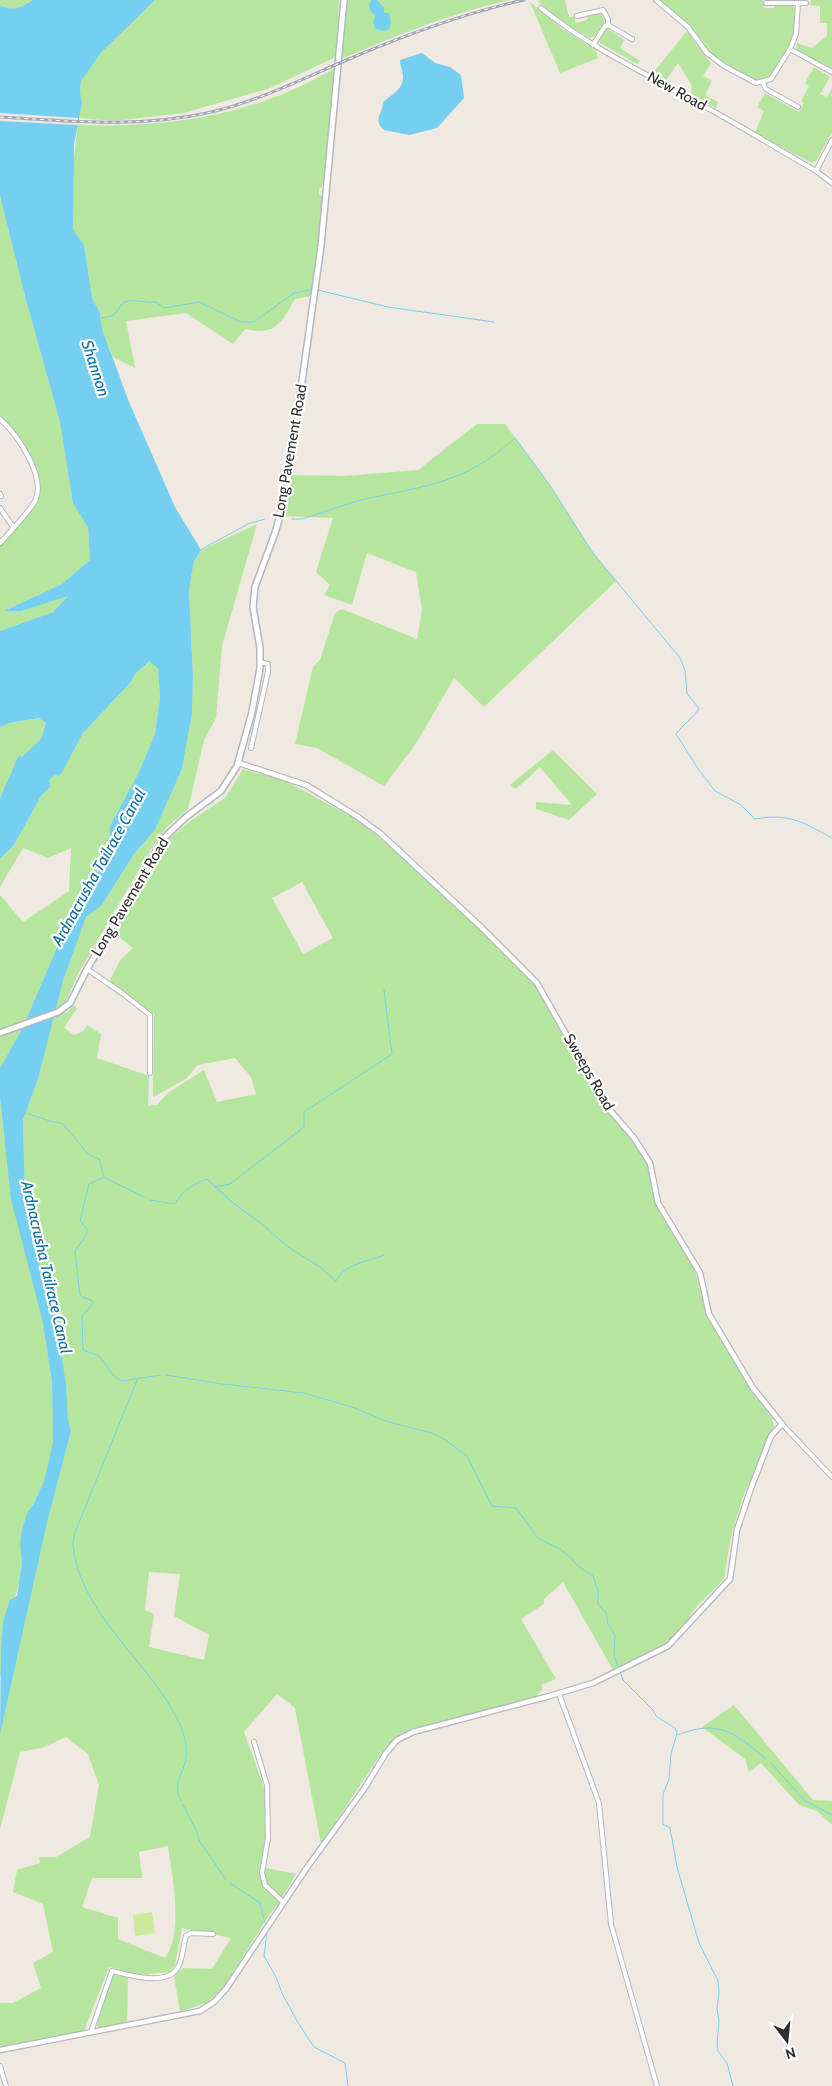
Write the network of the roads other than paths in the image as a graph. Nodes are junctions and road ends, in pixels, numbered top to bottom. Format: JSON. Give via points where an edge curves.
{"nodes":[{"id":1,"x":344,"y":0,"type":"edge"},
{"id":2,"x":656,"y":0,"type":"edge"},
{"id":3,"x":766,"y":3,"type":"dead end"},
{"id":4,"x":798,"y":3,"type":"junction"},
{"id":5,"x":806,"y":3,"type":"dead end"},
{"id":6,"x":541,"y":8,"type":"dead end"},
{"id":7,"x":577,"y":16,"type":"dead end"},
{"id":8,"x":608,"y":25,"type":"junction"},
{"id":9,"x":632,"y":39,"type":"dead end"},
{"id":10,"x":593,"y":45,"type":"junction"},
{"id":11,"x":790,"y":49,"type":"junction"},
{"id":12,"x":832,"y":72,"type":"edge"},
{"id":13,"x":763,"y":83,"type":"junction"},
{"id":14,"x":798,"y":107,"type":"dead end"},
{"id":15,"x":832,"y":140,"type":"edge"},
{"id":16,"x":816,"y":171,"type":"junction"},
{"id":17,"x":832,"y":183,"type":"edge"},
{"id":18,"x":0,"y":419,"type":"edge"},
{"id":19,"x":0,"y":508,"type":"edge"},
{"id":20,"x":14,"y":527,"type":"junction"},
{"id":21,"x":0,"y":543,"type":"edge"},
{"id":22,"x":260,"y":662,"type":"junction"},
{"id":23,"x":251,"y":748,"type":"dead end"},
{"id":24,"x":239,"y":763,"type":"junction"},
{"id":25,"x":87,"y":969,"type":"junction"},
{"id":26,"x":2,"y":1032,"type":"edge"},
{"id":27,"x":150,"y":1073,"type":"dead end"},
{"id":28,"x":782,"y":1424,"type":"junction"},
{"id":29,"x":832,"y":1477,"type":"edge"},
{"id":30,"x":559,"y":1694,"type":"junction"},
{"id":31,"x":254,"y":1742,"type":"dead end"},
{"id":32,"x":283,"y":1902,"type":"junction"},
{"id":33,"x":213,"y":1934,"type":"dead end"},
{"id":34,"x":91,"y":2032,"type":"junction"},
{"id":35,"x":0,"y":2050,"type":"edge"},
{"id":36,"x":0,"y":2066,"type":"edge"},
{"id":37,"x":6,"y":2086,"type":"edge"},
{"id":38,"x":657,"y":2086,"type":"edge"}],
"edges":[{"from":1,"to":22,"type":"main road","name":"Long Pavement Road","via":[[321,246],[286,496],[255,587],[253,606]]},
{"from":2,"to":13,"type":"street","via":[[688,27],[716,60],[756,83]]},
{"from":3,"to":4,"type":"street"},
{"from":4,"to":5,"type":"street"},
{"from":4,"to":11,"type":"street","via":[[797,32]]},
{"from":6,"to":10,"type":"street","name":"New Road"},
{"from":7,"to":8,"type":"street","via":[[603,10]]},
{"from":8,"to":9,"type":"street"},
{"from":8,"to":10,"type":"street"},
{"from":10,"to":16,"type":"street","name":"New Road"},
{"from":11,"to":12,"type":"street"},
{"from":11,"to":13,"type":"street","via":[[771,79]]},
{"from":13,"to":14,"type":"street","via":[[766,90]]},
{"from":15,"to":16,"type":"street"},
{"from":16,"to":17,"type":"street","name":"New Road"},
{"from":18,"to":20,"type":"street","via":[[28,454],[38,491],[36,500]]},
{"from":19,"to":20,"type":"street"},
{"from":20,"to":21,"type":"street"},
{"from":22,"to":23,"type":"street","via":[[268,664],[268,672]]},
{"from":22,"to":24,"type":"main road","name":"Long Pavement Road"},
{"from":24,"to":25,"type":"main road","name":"Long Pavement Road","via":[[221,791],[164,838]]},
{"from":24,"to":28,"type":"street","name":"Sweeps Road","via":[[306,785],[373,828],[538,983],[604,1102],[650,1162],[658,1203],[700,1273],[709,1314],[753,1388]]},
{"from":25,"to":26,"type":"main road","name":"Long Pavement Road","via":[[73,1001],[66,1008]]},
{"from":25,"to":27,"type":"street","via":[[150,1015]]},
{"from":28,"to":29,"type":"street","name":"Sweeps Road"},
{"from":28,"to":30,"type":"street","via":[[772,1436],[757,1471],[737,1530],[730,1579],[668,1646],[594,1683]]},
{"from":30,"to":32,"type":"street","via":[[413,1732],[397,1740]]},
{"from":30,"to":38,"type":"street","via":[[599,1803],[610,1924]]},
{"from":31,"to":32,"type":"street","via":[[267,1785],[268,1838],[262,1873],[265,1885]]},
{"from":32,"to":34,"type":"street","via":[[214,2002],[200,2011]]},
{"from":33,"to":34,"type":"street","via":[[191,1933],[186,1936],[173,1974],[139,1978],[112,1971]]},
{"from":34,"to":35,"type":"street"},
{"from":36,"to":37,"type":"street"}]}
